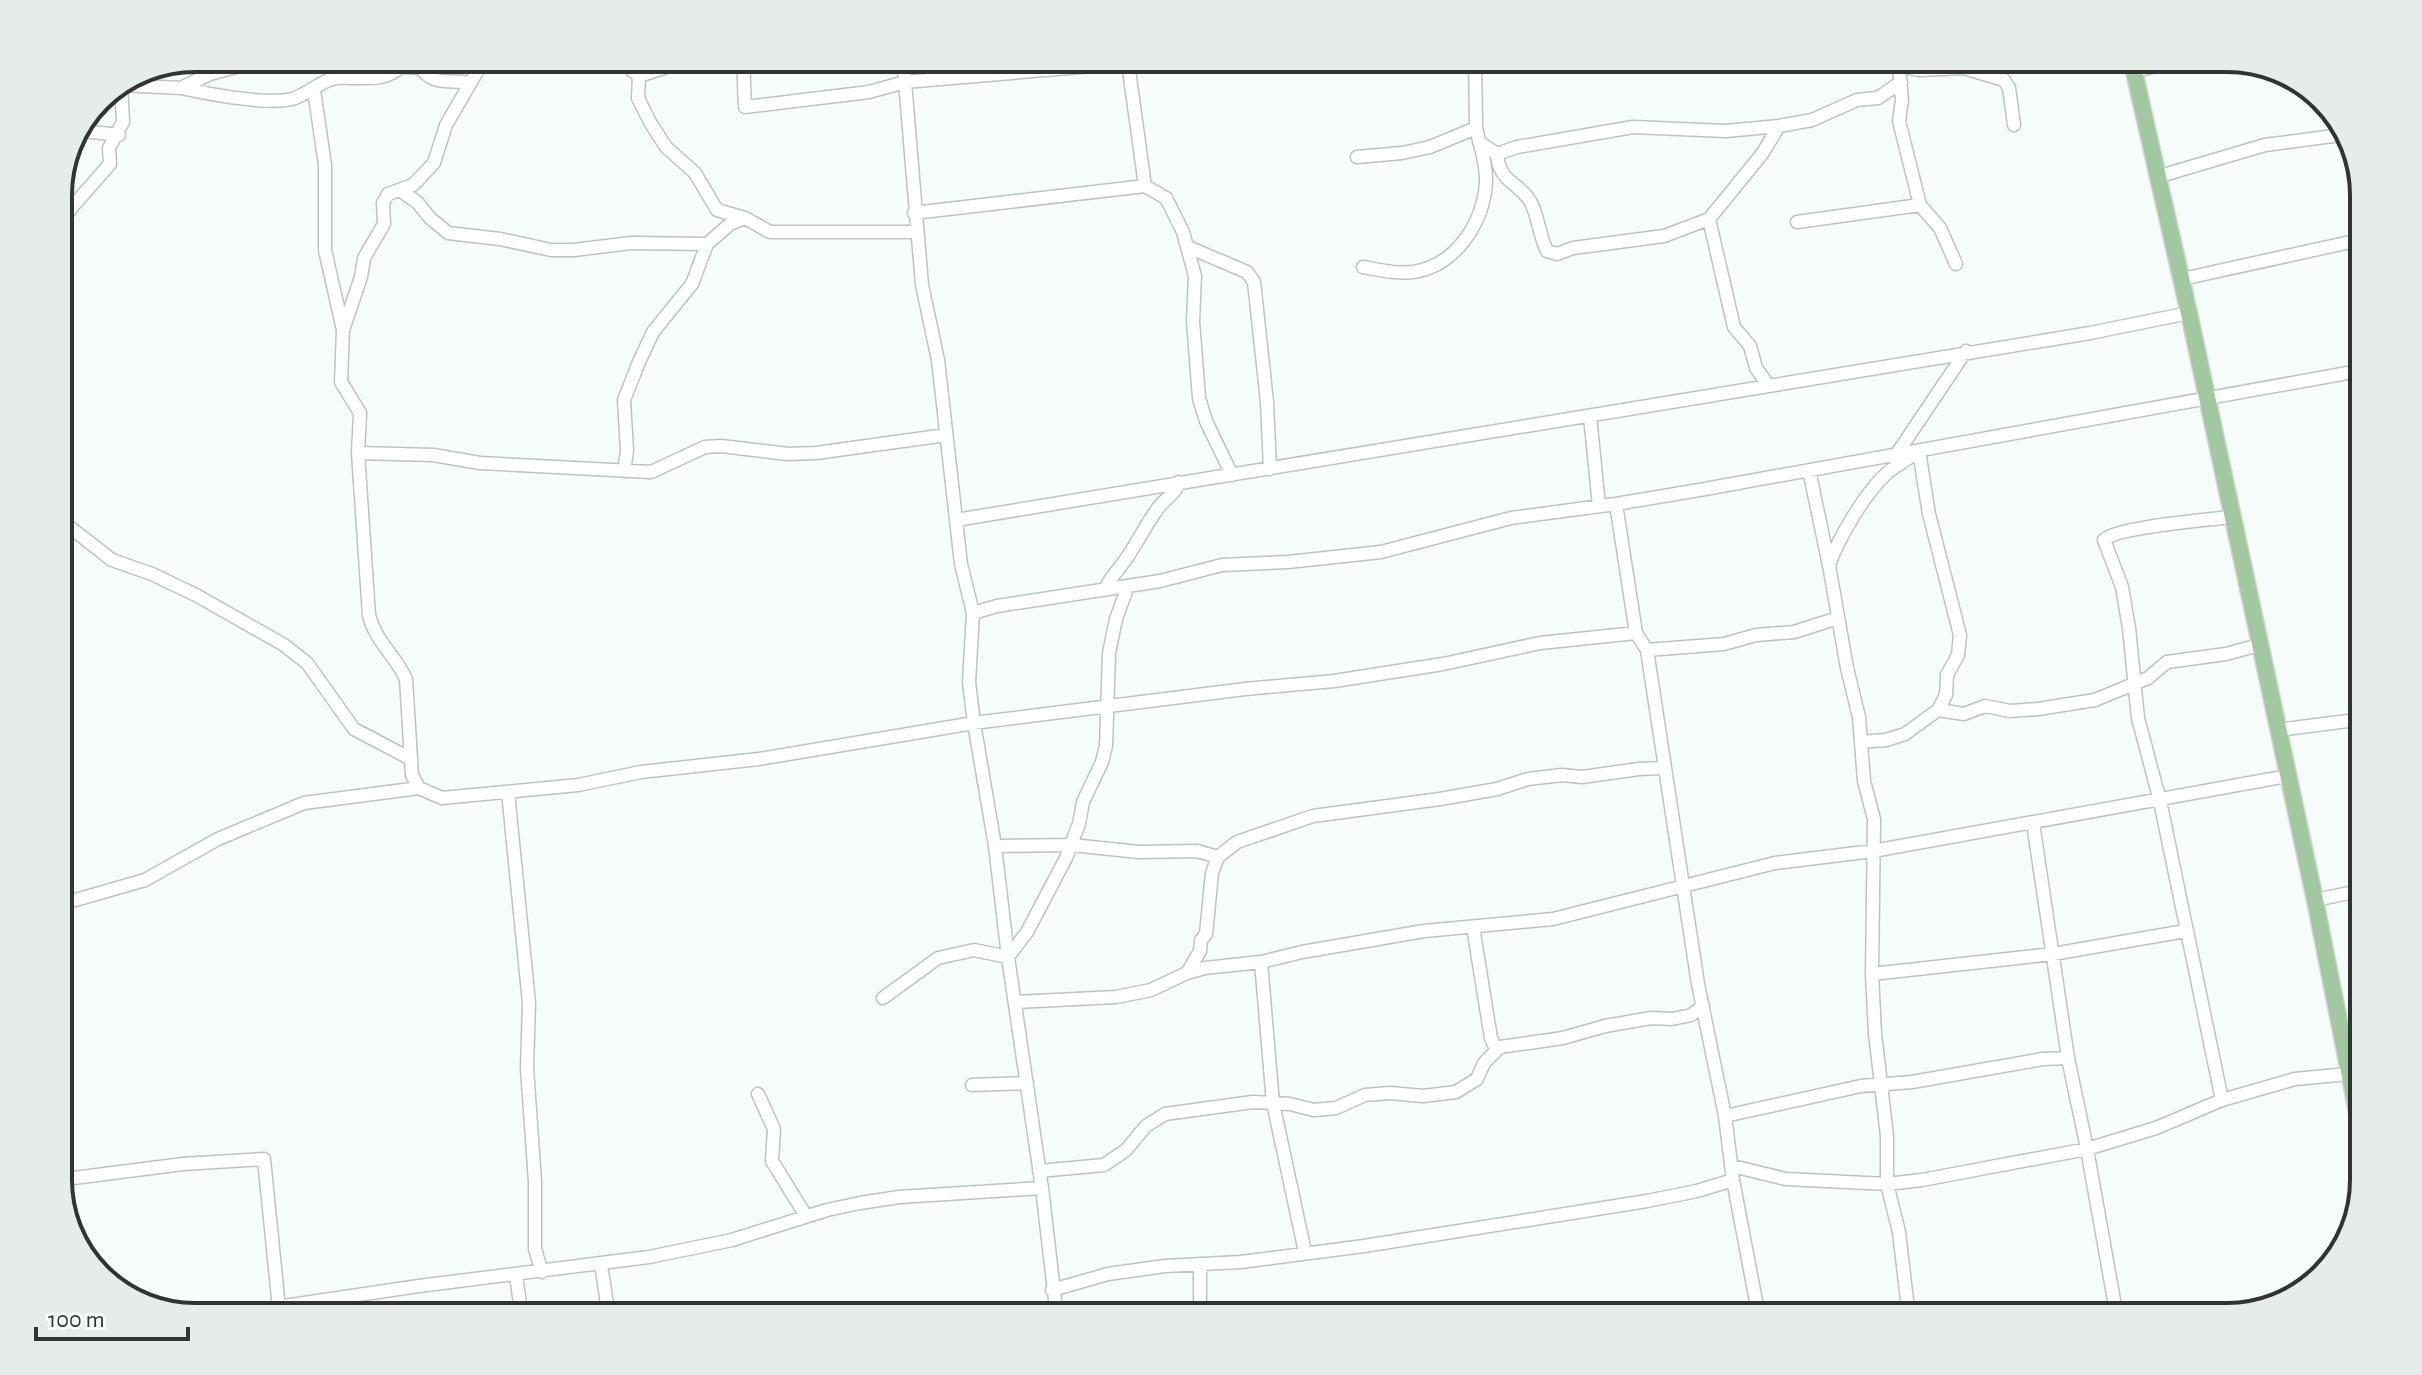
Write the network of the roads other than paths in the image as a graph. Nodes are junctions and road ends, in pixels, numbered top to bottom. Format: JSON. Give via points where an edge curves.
{"nodes":[{"id":1,"x":218,"y":72,"type":"edge"},
{"id":2,"x":332,"y":72,"type":"edge"},
{"id":3,"x":395,"y":72,"type":"edge"},
{"id":4,"x":424,"y":72,"type":"edge"},
{"id":5,"x":477,"y":72,"type":"edge"},
{"id":6,"x":634,"y":72,"type":"edge"},
{"id":7,"x":651,"y":72,"type":"edge"},
{"id":8,"x":744,"y":72,"type":"edge"},
{"id":9,"x":904,"y":72,"type":"edge"},
{"id":10,"x":1022,"y":72,"type":"edge"},
{"id":11,"x":1129,"y":72,"type":"edge"},
{"id":12,"x":1475,"y":72,"type":"edge"},
{"id":13,"x":1900,"y":72,"type":"edge"},
{"id":14,"x":1977,"y":72,"type":"edge"},
{"id":15,"x":2134,"y":72,"type":"edge"},
{"id":16,"x":639,"y":76,"type":"junction"},
{"id":17,"x":333,"y":78,"type":"junction"},
{"id":18,"x":905,"y":82,"type":"junction"},
{"id":19,"x":1901,"y":82,"type":"junction"},
{"id":20,"x":470,"y":83,"type":"junction"},
{"id":21,"x":141,"y":85,"type":"edge"},
{"id":22,"x":181,"y":88,"type":"junction"},
{"id":23,"x":314,"y":90,"type":"junction"},
{"id":24,"x":122,"y":97,"type":"edge"},
{"id":25,"x":2014,"y":125,"type":"dead end"},
{"id":26,"x":1779,"y":126,"type":"junction"},
{"id":27,"x":1476,"y":128,"type":"junction"},
{"id":28,"x":90,"y":132,"type":"edge"},
{"id":29,"x":119,"y":135,"type":"junction"},
{"id":30,"x":2334,"y":136,"type":"edge"},
{"id":31,"x":1479,"y":142,"type":"junction"},
{"id":32,"x":1497,"y":154,"type":"junction"},
{"id":33,"x":1357,"y":157,"type":"dead end"},
{"id":34,"x":2160,"y":176,"type":"junction"},
{"id":35,"x":1145,"y":186,"type":"junction"},
{"id":36,"x":401,"y":191,"type":"junction"},
{"id":37,"x":1920,"y":205,"type":"junction"},
{"id":38,"x":72,"y":207,"type":"edge"},
{"id":39,"x":914,"y":213,"type":"junction"},
{"id":40,"x":745,"y":218,"type":"junction"},
{"id":41,"x":1709,"y":219,"type":"junction"},
{"id":42,"x":1797,"y":222,"type":"dead end"},
{"id":43,"x":917,"y":232,"type":"junction"},
{"id":44,"x":2350,"y":242,"type":"edge"},
{"id":45,"x":707,"y":244,"type":"junction"},
{"id":46,"x":1188,"y":247,"type":"junction"},
{"id":47,"x":1956,"y":264,"type":"dead end"},
{"id":48,"x":1363,"y":267,"type":"dead end"},
{"id":49,"x":2182,"y":279,"type":"junction"},
{"id":50,"x":2189,"y":313,"type":"junction"},
{"id":51,"x":343,"y":330,"type":"junction"},
{"id":52,"x":1966,"y":351,"type":"junction"},
{"id":53,"x":2350,"y":373,"type":"edge"},
{"id":54,"x":1769,"y":386,"type":"junction"},
{"id":55,"x":2206,"y":399,"type":"junction"},
{"id":56,"x":1590,"y":416,"type":"junction"},
{"id":57,"x":946,"y":435,"type":"junction"},
{"id":58,"x":1919,"y":451,"type":"junction"},
{"id":59,"x":358,"y":453,"type":"junction"},
{"id":60,"x":1896,"y":455,"type":"junction"},
{"id":61,"x":1270,"y":469,"type":"junction"},
{"id":62,"x":1809,"y":470,"type":"junction"},
{"id":63,"x":624,"y":471,"type":"junction"},
{"id":64,"x":1232,"y":475,"type":"junction"},
{"id":65,"x":1179,"y":482,"type":"junction"},
{"id":66,"x":1616,"y":504,"type":"junction"},
{"id":67,"x":1599,"y":506,"type":"junction"},
{"id":68,"x":2231,"y":517,"type":"junction"},
{"id":69,"x":956,"y":520,"type":"junction"},
{"id":70,"x":72,"y":529,"type":"edge"},
{"id":71,"x":1829,"y":565,"type":"junction"},
{"id":72,"x":1128,"y":586,"type":"junction"},
{"id":73,"x":1106,"y":588,"type":"junction"},
{"id":74,"x":973,"y":613,"type":"junction"},
{"id":75,"x":1838,"y":618,"type":"junction"},
{"id":76,"x":1636,"y":633,"type":"junction"},
{"id":77,"x":2259,"y":645,"type":"junction"},
{"id":78,"x":1647,"y":650,"type":"junction"},
{"id":79,"x":2134,"y":681,"type":"junction"},
{"id":80,"x":1107,"y":705,"type":"junction"},
{"id":81,"x":1938,"y":710,"type":"junction"},
{"id":82,"x":2350,"y":721,"type":"edge"},
{"id":83,"x":974,"y":723,"type":"junction"},
{"id":84,"x":2277,"y":730,"type":"junction"},
{"id":85,"x":1862,"y":742,"type":"junction"},
{"id":86,"x":409,"y":758,"type":"junction"},
{"id":87,"x":1664,"y":768,"type":"junction"},
{"id":88,"x":2288,"y":776,"type":"junction"},
{"id":89,"x":419,"y":788,"type":"junction"},
{"id":90,"x":508,"y":792,"type":"junction"},
{"id":91,"x":2160,"y":801,"type":"junction"},
{"id":92,"x":2033,"y":823,"type":"junction"},
{"id":93,"x":1072,"y":845,"type":"junction"},
{"id":94,"x":995,"y":846,"type":"junction"},
{"id":95,"x":1873,"y":851,"type":"junction"},
{"id":96,"x":1218,"y":857,"type":"junction"},
{"id":97,"x":1684,"y":886,"type":"junction"},
{"id":98,"x":2350,"y":893,"type":"edge"},
{"id":99,"x":2315,"y":900,"type":"junction"},
{"id":100,"x":72,"y":901,"type":"edge"},
{"id":101,"x":1473,"y":927,"type":"junction"},
{"id":102,"x":2185,"y":931,"type":"junction"},
{"id":103,"x":2053,"y":954,"type":"junction"},
{"id":104,"x":1008,"y":957,"type":"junction"},
{"id":105,"x":1261,"y":962,"type":"junction"},
{"id":106,"x":1187,"y":973,"type":"junction"},
{"id":107,"x":1872,"y":974,"type":"junction"},
{"id":108,"x":883,"y":998,"type":"dead end"},
{"id":109,"x":1015,"y":1002,"type":"junction"},
{"id":110,"x":1703,"y":1006,"type":"junction"},
{"id":111,"x":2350,"y":1041,"type":"edge"},
{"id":112,"x":2342,"y":1043,"type":"junction"},
{"id":113,"x":1500,"y":1047,"type":"junction"},
{"id":114,"x":2068,"y":1058,"type":"junction"},
{"id":115,"x":2348,"y":1074,"type":"junction"},
{"id":116,"x":1027,"y":1083,"type":"junction"},
{"id":117,"x":2350,"y":1083,"type":"edge"},
{"id":118,"x":972,"y":1085,"type":"dead end"},
{"id":119,"x":1882,"y":1085,"type":"junction"},
{"id":120,"x":758,"y":1094,"type":"dead end"},
{"id":121,"x":2222,"y":1100,"type":"junction"},
{"id":122,"x":1273,"y":1103,"type":"junction"},
{"id":123,"x":1725,"y":1116,"type":"junction"},
{"id":124,"x":2087,"y":1149,"type":"junction"},
{"id":125,"x":1039,"y":1171,"type":"junction"},
{"id":126,"x":1733,"y":1173,"type":"junction"},
{"id":127,"x":72,"y":1178,"type":"edge"},
{"id":128,"x":1887,"y":1184,"type":"junction"},
{"id":129,"x":1042,"y":1188,"type":"junction"},
{"id":130,"x":806,"y":1216,"type":"junction"},
{"id":131,"x":1305,"y":1252,"type":"junction"},
{"id":132,"x":601,"y":1264,"type":"junction"},
{"id":133,"x":1200,"y":1264,"type":"junction"},
{"id":134,"x":542,"y":1272,"type":"junction"},
{"id":135,"x":516,"y":1276,"type":"junction"},
{"id":136,"x":1052,"y":1290,"type":"junction"},
{"id":137,"x":278,"y":1303,"type":"edge"},
{"id":138,"x":311,"y":1303,"type":"edge"},
{"id":139,"x":520,"y":1303,"type":"edge"},
{"id":140,"x":607,"y":1303,"type":"edge"},
{"id":141,"x":1054,"y":1303,"type":"edge"},
{"id":142,"x":1200,"y":1303,"type":"edge"},
{"id":143,"x":1756,"y":1303,"type":"edge"},
{"id":144,"x":1907,"y":1303,"type":"edge"},
{"id":145,"x":2114,"y":1303,"type":"edge"}],
"edges":[{"from":1,"to":22,"type":"street"},
{"from":2,"to":17,"type":"street"},
{"from":3,"to":17,"type":"street","via":[[377,79]]},
{"from":4,"to":20,"type":"street","via":[[442,83]]},
{"from":5,"to":20,"type":"street"},
{"from":6,"to":16,"type":"street"},
{"from":7,"to":16,"type":"street"},
{"from":8,"to":18,"type":"street","via":[[745,107],[869,92]]},
{"from":9,"to":18,"type":"street"},
{"from":10,"to":18,"type":"street"},
{"from":11,"to":35,"type":"street"},
{"from":12,"to":27,"type":"street"},
{"from":13,"to":19,"type":"street"},
{"from":14,"to":25,"type":"street","via":[[2004,80]]},
{"from":15,"to":34,"type":"main road"},
{"from":16,"to":40,"type":"street","via":[[638,98],[666,147],[695,173],[717,210]]},
{"from":17,"to":23,"type":"street"},
{"from":18,"to":39,"type":"street"},
{"from":19,"to":26,"type":"street","via":[[1878,98]]},
{"from":19,"to":37,"type":"street","via":[[1899,121]]},
{"from":20,"to":36,"type":"street","via":[[446,125],[434,163]]},
{"from":21,"to":22,"type":"street"},
{"from":22,"to":23,"type":"street","via":[[261,100],[287,100]]},
{"from":23,"to":51,"type":"street","via":[[325,165],[325,250]]},
{"from":24,"to":29,"type":"street"},
{"from":26,"to":32,"type":"street","via":[[1726,131],[1633,127]]},
{"from":26,"to":41,"type":"street"},
{"from":27,"to":31,"type":"street"},
{"from":27,"to":33,"type":"street","via":[[1430,147]]},
{"from":28,"to":29,"type":"street"},
{"from":29,"to":38,"type":"street","via":[[109,148],[110,164]]},
{"from":30,"to":34,"type":"street","via":[[2265,145]]},
{"from":31,"to":32,"type":"street"},
{"from":31,"to":48,"type":"street","via":[[1486,180],[1482,210],[1448,258],[1415,272]]},
{"from":32,"to":41,"type":"street","via":[[1507,181],[1530,200],[1547,251],[1557,254],[1664,236]]},
{"from":34,"to":49,"type":"main road"},
{"from":35,"to":39,"type":"street"},
{"from":35,"to":46,"type":"street","via":[[1166,198]]},
{"from":36,"to":45,"type":"street","via":[[448,233],[551,250]]},
{"from":36,"to":51,"type":"street","via":[[388,194],[383,203],[384,224],[364,258]]},
{"from":37,"to":42,"type":"street"},
{"from":37,"to":47,"type":"street","via":[[1940,228]]},
{"from":39,"to":43,"type":"street"},
{"from":40,"to":43,"type":"street","via":[[770,232]]},
{"from":40,"to":45,"type":"street"},
{"from":41,"to":54,"type":"street","via":[[1734,327],[1750,346],[1756,368]]},
{"from":43,"to":57,"type":"street"},
{"from":44,"to":49,"type":"street"},
{"from":45,"to":63,"type":"street","via":[[692,284],[653,332],[628,387]]},
{"from":46,"to":61,"type":"street","via":[[1247,272],[1254,282]]},
{"from":46,"to":64,"type":"street","via":[[1195,276],[1199,398]]},
{"from":49,"to":50,"type":"main road"},
{"from":50,"to":52,"type":"street"},
{"from":50,"to":55,"type":"main road"},
{"from":51,"to":59,"type":"street","via":[[341,382],[360,413]]},
{"from":52,"to":54,"type":"street"},
{"from":52,"to":60,"type":"street"},
{"from":53,"to":55,"type":"street"},
{"from":54,"to":56,"type":"street"},
{"from":55,"to":58,"type":"street"},
{"from":55,"to":68,"type":"main road"},
{"from":56,"to":61,"type":"street"},
{"from":56,"to":67,"type":"street"},
{"from":57,"to":63,"type":"street","via":[[802,454],[705,447],[651,472]]},
{"from":57,"to":69,"type":"street"},
{"from":58,"to":60,"type":"street"},
{"from":58,"to":71,"type":"street","via":[[1868,494]]},
{"from":58,"to":81,"type":"street","via":[[1960,635]]},
{"from":59,"to":63,"type":"street"},
{"from":59,"to":86,"type":"street","via":[[369,615],[373,631],[406,679]]},
{"from":60,"to":62,"type":"street"},
{"from":61,"to":64,"type":"street"},
{"from":62,"to":66,"type":"street"},
{"from":62,"to":71,"type":"street"},
{"from":64,"to":65,"type":"street"},
{"from":65,"to":69,"type":"street"},
{"from":65,"to":73,"type":"street"},
{"from":66,"to":67,"type":"street"},
{"from":66,"to":76,"type":"street"},
{"from":67,"to":72,"type":"street","via":[[1511,518],[1381,552],[1222,565]]},
{"from":68,"to":77,"type":"main road"},
{"from":68,"to":79,"type":"street","via":[[2130,529],[2104,540],[2122,587]]},
{"from":69,"to":74,"type":"street"},
{"from":70,"to":86,"type":"street","via":[[112,560],[196,595],[284,645],[307,663],[354,729]]},
{"from":71,"to":75,"type":"street"},
{"from":72,"to":73,"type":"street"},
{"from":72,"to":80,"type":"street","via":[[1111,641]]},
{"from":73,"to":74,"type":"street"},
{"from":74,"to":83,"type":"street","via":[[969,682]]},
{"from":75,"to":78,"type":"street","via":[[1724,644]]},
{"from":75,"to":85,"type":"street"},
{"from":76,"to":78,"type":"street"},
{"from":76,"to":80,"type":"street","via":[[1540,643],[1334,681]]},
{"from":77,"to":79,"type":"street","via":[[2167,662],[2148,678]]},
{"from":77,"to":84,"type":"main road"},
{"from":78,"to":87,"type":"street"},
{"from":79,"to":81,"type":"street","via":[[2095,700],[2038,709],[1985,706],[1964,714]]},
{"from":79,"to":91,"type":"street"},
{"from":80,"to":83,"type":"street"},
{"from":80,"to":93,"type":"street","via":[[1106,746]]},
{"from":81,"to":85,"type":"street","via":[[1905,734]]},
{"from":82,"to":84,"type":"street"},
{"from":83,"to":90,"type":"street","via":[[759,759]]},
{"from":83,"to":94,"type":"street"},
{"from":84,"to":88,"type":"main road"},
{"from":85,"to":95,"type":"street","via":[[1864,781],[1874,819]]},
{"from":86,"to":89,"type":"street"},
{"from":87,"to":96,"type":"street","via":[[1528,779],[1440,799],[1313,816],[1237,842]]},
{"from":87,"to":97,"type":"street"},
{"from":88,"to":91,"type":"street"},
{"from":88,"to":99,"type":"main road"},
{"from":89,"to":90,"type":"street","via":[[442,798]]},
{"from":89,"to":100,"type":"street","via":[[304,803],[218,839],[145,880]]},
{"from":90,"to":134,"type":"street","via":[[529,1003],[535,1249]]},
{"from":91,"to":92,"type":"street"},
{"from":91,"to":102,"type":"street"},
{"from":92,"to":95,"type":"street"},
{"from":92,"to":103,"type":"street"},
{"from":93,"to":94,"type":"street"},
{"from":93,"to":96,"type":"street","via":[[1197,851]]},
{"from":93,"to":104,"type":"street","via":[[1027,932]]},
{"from":94,"to":104,"type":"street"},
{"from":95,"to":97,"type":"street","via":[[1775,863]]},
{"from":95,"to":107,"type":"street"},
{"from":96,"to":106,"type":"street","via":[[1206,934]]},
{"from":97,"to":101,"type":"street","via":[[1553,919]]},
{"from":97,"to":110,"type":"street"},
{"from":98,"to":99,"type":"street"},
{"from":99,"to":112,"type":"main road"},
{"from":101,"to":105,"type":"street","via":[[1424,931]]},
{"from":101,"to":113,"type":"street","via":[[1488,1027],[1495,1047]]},
{"from":102,"to":103,"type":"street"},
{"from":102,"to":121,"type":"street"},
{"from":103,"to":107,"type":"street"},
{"from":103,"to":114,"type":"street"},
{"from":104,"to":108,"type":"street","via":[[974,950],[938,958]]},
{"from":104,"to":109,"type":"street"},
{"from":105,"to":106,"type":"street"},
{"from":105,"to":122,"type":"street"},
{"from":106,"to":109,"type":"street","via":[[1151,990],[1116,997]]},
{"from":107,"to":119,"type":"street"},
{"from":109,"to":116,"type":"street"},
{"from":110,"to":113,"type":"street","via":[[1672,1019],[1651,1018]]},
{"from":110,"to":123,"type":"street"},
{"from":111,"to":112,"type":"street"},
{"from":112,"to":115,"type":"main road"},
{"from":113,"to":122,"type":"street","via":[[1477,1079],[1456,1092],[1365,1095],[1336,1108],[1314,1110]]},
{"from":114,"to":119,"type":"street"},
{"from":114,"to":124,"type":"street"},
{"from":115,"to":117,"type":"main road"},
{"from":115,"to":121,"type":"street","via":[[2295,1079]]},
{"from":116,"to":118,"type":"street"},
{"from":116,"to":125,"type":"street"},
{"from":119,"to":123,"type":"street"},
{"from":119,"to":128,"type":"street"},
{"from":120,"to":130,"type":"street","via":[[774,1129],[772,1161]]},
{"from":121,"to":124,"type":"street"},
{"from":122,"to":125,"type":"street","via":[[1165,1114],[1104,1165]]},
{"from":122,"to":131,"type":"street"},
{"from":123,"to":126,"type":"street"},
{"from":124,"to":128,"type":"street"},
{"from":124,"to":145,"type":"street"},
{"from":125,"to":129,"type":"street"},
{"from":126,"to":128,"type":"street"},
{"from":126,"to":131,"type":"street","via":[[1697,1191],[1647,1201]]},
{"from":126,"to":143,"type":"street"},
{"from":127,"to":137,"type":"street","via":[[264,1159]]},
{"from":128,"to":144,"type":"street"},
{"from":129,"to":130,"type":"street","via":[[899,1197]]},
{"from":129,"to":136,"type":"street"},
{"from":130,"to":132,"type":"street","via":[[732,1240]]},
{"from":131,"to":133,"type":"street"},
{"from":132,"to":134,"type":"street"},
{"from":132,"to":140,"type":"street"},
{"from":133,"to":136,"type":"street","via":[[1108,1274]]},
{"from":133,"to":142,"type":"street"},
{"from":134,"to":135,"type":"street"},
{"from":135,"to":138,"type":"street"},
{"from":135,"to":139,"type":"street"},
{"from":136,"to":141,"type":"street"}]}
